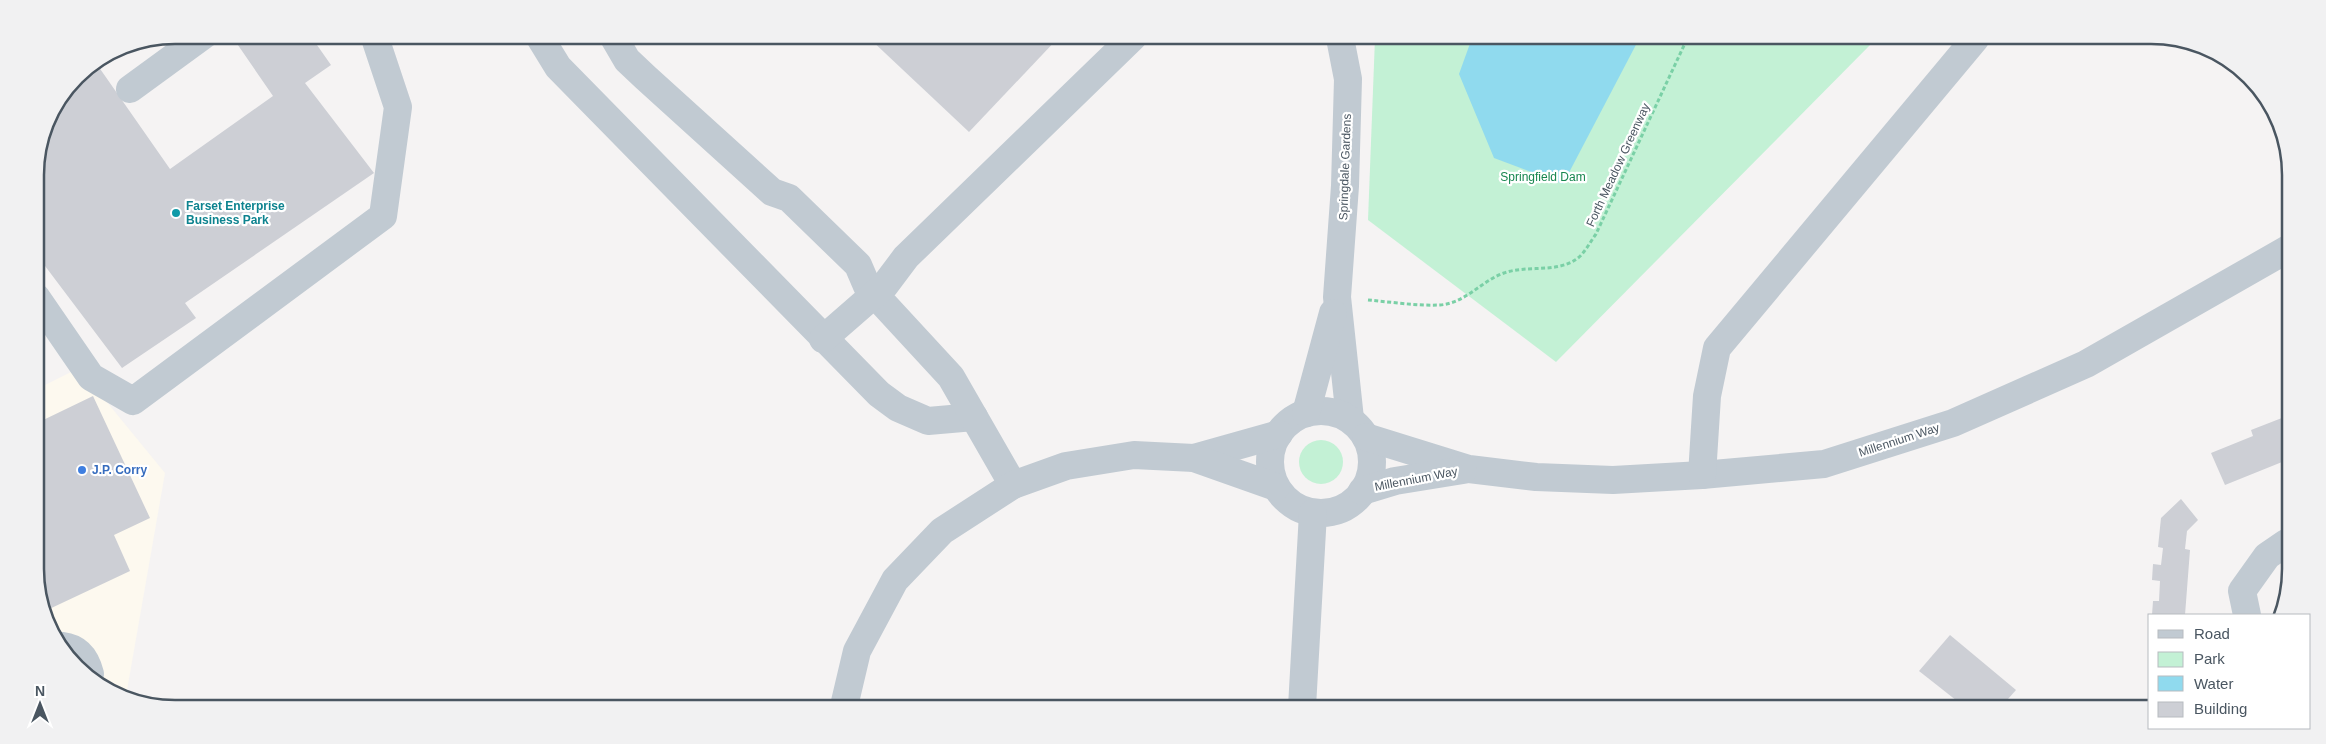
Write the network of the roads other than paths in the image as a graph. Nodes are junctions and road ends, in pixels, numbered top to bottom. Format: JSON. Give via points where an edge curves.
{"nodes":[{"id":1,"x":192,"y":44,"type":"edge"},
{"id":2,"x":377,"y":44,"type":"edge"},
{"id":3,"x":544,"y":44,"type":"edge"},
{"id":4,"x":618,"y":44,"type":"edge"},
{"id":5,"x":1126,"y":44,"type":"edge"},
{"id":6,"x":1341,"y":44,"type":"edge"},
{"id":7,"x":1971,"y":44,"type":"edge"},
{"id":8,"x":130,"y":89,"type":"dead end"},
{"id":9,"x":2282,"y":252,"type":"edge"},
{"id":10,"x":871,"y":290,"type":"junction"},
{"id":11,"x":1337,"y":297,"type":"junction"},
{"id":12,"x":44,"y":309,"type":"edge"},
{"id":13,"x":823,"y":339,"type":"junction"},
{"id":14,"x":1306,"y":413,"type":"junction"},
{"id":15,"x":974,"y":417,"type":"junction"},
{"id":16,"x":1358,"y":428,"type":"junction"},
{"id":17,"x":1280,"y":434,"type":"junction"},
{"id":18,"x":1194,"y":458,"type":"junction"},
{"id":19,"x":1470,"y":469,"type":"junction"},
{"id":20,"x":1702,"y":475,"type":"junction"},
{"id":21,"x":1013,"y":485,"type":"junction"},
{"id":22,"x":1276,"y":487,"type":"junction"},
{"id":23,"x":1362,"y":491,"type":"junction"},
{"id":24,"x":1313,"y":513,"type":"junction"},
{"id":25,"x":2282,"y":546,"type":"edge"},
{"id":26,"x":2247,"y":614,"type":"edge"},
{"id":27,"x":69,"y":647,"type":"edge"},
{"id":28,"x":80,"y":660,"type":"edge"},
{"id":29,"x":846,"y":700,"type":"edge"},
{"id":30,"x":1302,"y":700,"type":"edge"}],
"edges":[{"from":1,"to":8,"type":"street"},
{"from":2,"to":12,"type":"street","via":[[398,106],[383,216],[133,401],[91,377]]},
{"from":3,"to":13,"type":"street","via":[[558,67]]},
{"from":4,"to":10,"type":"street","via":[[628,60],[772,192],[789,198],[858,265]]},
{"from":5,"to":10,"type":"street"},
{"from":6,"to":11,"type":"street","name":"Springdale Gardens","via":[[1348,79]]},
{"from":7,"to":20,"type":"street","via":[[1717,348],[1707,396]]},
{"from":9,"to":20,"type":"street","name":"Millennium Way","via":[[2086,364],[1953,423],[1824,464]]},
{"from":10,"to":13,"type":"street"},
{"from":10,"to":15,"type":"street","via":[[951,377]]},
{"from":11,"to":14,"type":"street","name":"Springdale Gardens"},
{"from":11,"to":16,"type":"street","name":"Springdale Gardens"},
{"from":13,"to":15,"type":"street","via":[[879,394],[898,408],[928,421]]},
{"from":14,"to":16,"type":"street","via":[[1329,411]]},
{"from":14,"to":17,"type":"street","via":[[1286,424]]},
{"from":15,"to":21,"type":"street"},
{"from":16,"to":19,"type":"street","name":"Millennium Way"},
{"from":16,"to":23,"type":"street","via":[[1372,458],[1369,481]]},
{"from":17,"to":18,"type":"street"},
{"from":17,"to":22,"type":"street","via":[[1273,443],[1270,466]]},
{"from":18,"to":21,"type":"street","via":[[1134,455],[1066,466]]},
{"from":18,"to":22,"type":"street"},
{"from":19,"to":20,"type":"street","name":"Millennium Way","via":[[1613,480]]},
{"from":19,"to":23,"type":"street","name":"Millennium Way","via":[[1395,481]]},
{"from":21,"to":29,"type":"street","via":[[942,531],[895,580],[858,651]]},
{"from":22,"to":24,"type":"street","via":[[1292,504]]},
{"from":23,"to":24,"type":"street","via":[[1356,500],[1336,511]]},
{"from":24,"to":30,"type":"street"},
{"from":25,"to":26,"type":"street","via":[[2267,556],[2242,591]]},
{"from":27,"to":28,"type":"street","via":[[73,647]]}]}
